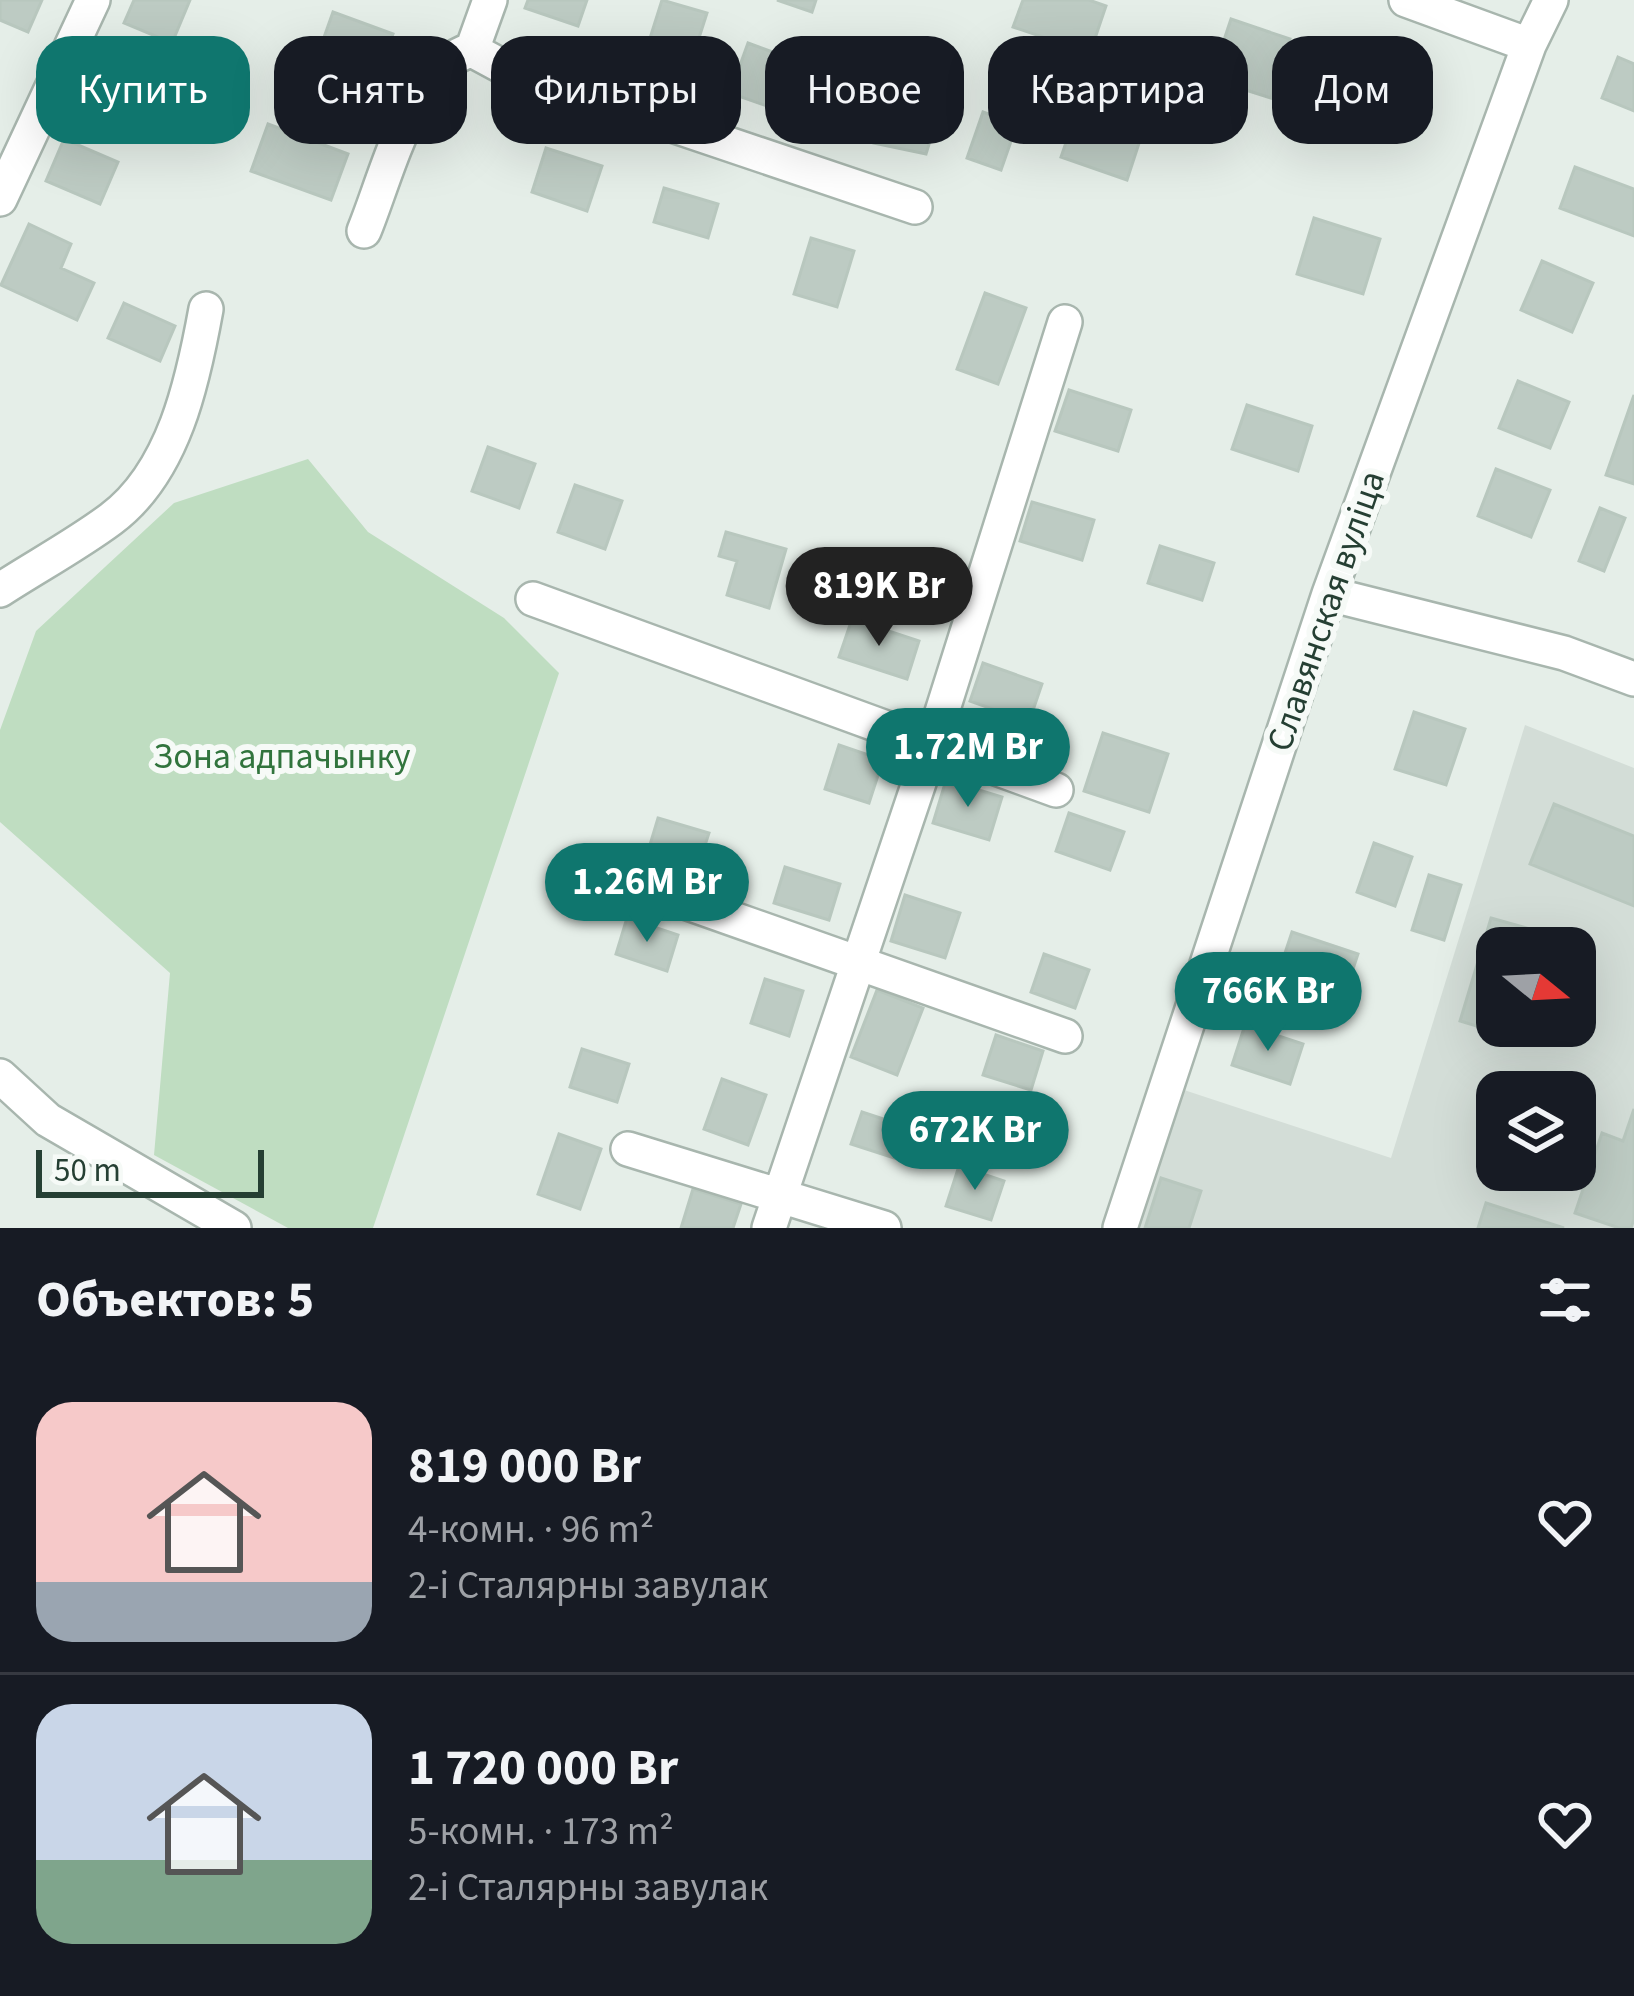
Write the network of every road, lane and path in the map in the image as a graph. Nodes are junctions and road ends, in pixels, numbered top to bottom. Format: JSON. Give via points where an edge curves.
{"nodes":[{"id":1,"x":93,"y":0,"type":"edge"},
{"id":2,"x":490,"y":0,"type":"edge"},
{"id":3,"x":1406,"y":0,"type":"edge"},
{"id":4,"x":1551,"y":0,"type":"edge"},
{"id":5,"x":1529,"y":45,"type":"junction"},
{"id":6,"x":472,"y":50,"type":"junction"},
{"id":7,"x":0,"y":199,"type":"edge"},
{"id":8,"x":915,"y":207,"type":"dead end"},
{"id":9,"x":364,"y":231,"type":"dead end"},
{"id":10,"x":206,"y":309,"type":"dead end"},
{"id":11,"x":1065,"y":322,"type":"dead end"},
{"id":12,"x":0,"y":590,"type":"edge"},
{"id":13,"x":1329,"y":594,"type":"junction"},
{"id":14,"x":533,"y":599,"type":"dead end"},
{"id":15,"x":1634,"y":679,"type":"edge"},
{"id":16,"x":931,"y":747,"type":"junction"},
{"id":17,"x":1056,"y":790,"type":"dead end"},
{"id":18,"x":586,"y":867,"type":"dead end"},
{"id":19,"x":857,"y":966,"type":"junction"},
{"id":20,"x":1065,"y":1036,"type":"dead end"},
{"id":21,"x":0,"y":1076,"type":"edge"},
{"id":22,"x":628,"y":1149,"type":"dead end"},
{"id":23,"x":774,"y":1212,"type":"edge"},
{"id":24,"x":234,"y":1228,"type":"edge"},
{"id":25,"x":884,"y":1228,"type":"edge"},
{"id":26,"x":1120,"y":1228,"type":"edge"}],
"edges":[{"from":1,"to":7,"type":"street"},
{"from":2,"to":6,"type":"street"},
{"from":3,"to":5,"type":"street"},
{"from":4,"to":5,"type":"street","name":"Славянская вуліца"},
{"from":5,"to":13,"type":"street","name":"Славянская вуліца"},
{"from":6,"to":8,"type":"street","via":[[539,82]]},
{"from":6,"to":9,"type":"street","via":[[449,56],[420,94]]},
{"from":10,"to":12,"type":"street","via":[[178,424],[138,492],[114,517]]},
{"from":11,"to":16,"type":"street"},
{"from":13,"to":15,"type":"street","via":[[1564,652]]},
{"from":13,"to":26,"type":"street","name":"Славянская вуліца"},
{"from":14,"to":16,"type":"street"},
{"from":16,"to":17,"type":"street"},
{"from":16,"to":19,"type":"street"},
{"from":18,"to":19,"type":"street"},
{"from":19,"to":20,"type":"street"},
{"from":19,"to":23,"type":"street"},
{"from":21,"to":24,"type":"street","via":[[48,1120]]},
{"from":22,"to":23,"type":"street"},
{"from":23,"to":25,"type":"street"}]}
